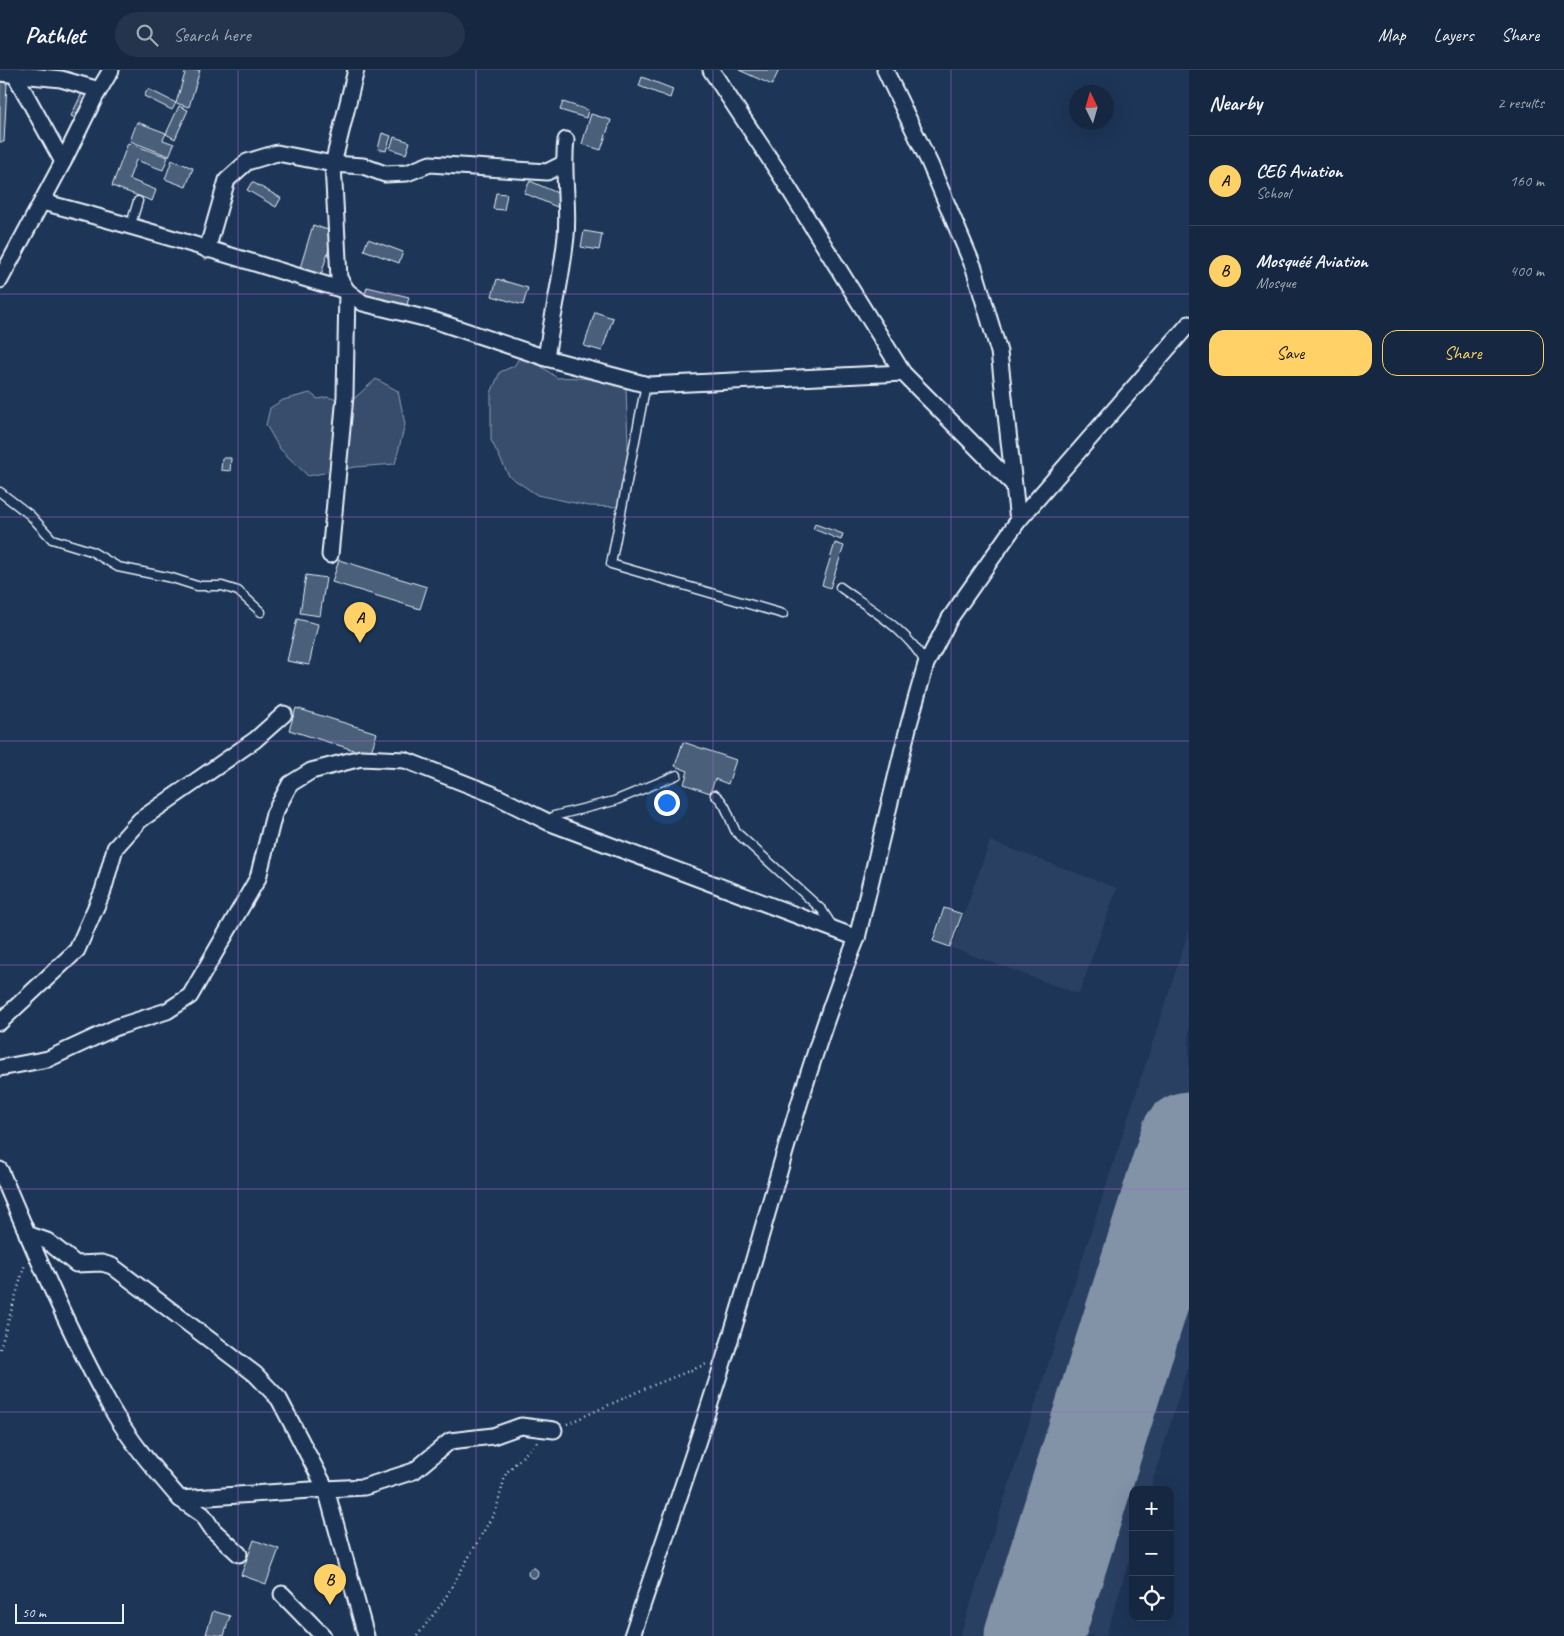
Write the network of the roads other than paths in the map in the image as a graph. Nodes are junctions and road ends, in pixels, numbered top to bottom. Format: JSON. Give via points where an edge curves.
{"nodes":[{"id":1,"x":112,"y":70,"type":"edge"},
{"id":2,"x":356,"y":70,"type":"edge"},
{"id":3,"x":711,"y":70,"type":"edge"},
{"id":4,"x":885,"y":70,"type":"edge"},
{"id":5,"x":0,"y":73,"type":"edge"},
{"id":6,"x":15,"y":75,"type":"junction"},
{"id":7,"x":60,"y":75,"type":"edge"},
{"id":8,"x":99,"y":90,"type":"junction"},
{"id":9,"x":566,"y":140,"type":"dead end"},
{"id":10,"x":63,"y":162,"type":"junction"},
{"id":11,"x":333,"y":164,"type":"junction"},
{"id":12,"x":563,"y":164,"type":"junction"},
{"id":13,"x":138,"y":201,"type":"dead end"},
{"id":14,"x":42,"y":202,"type":"junction"},
{"id":15,"x":131,"y":224,"type":"junction"},
{"id":16,"x":207,"y":250,"type":"junction"},
{"id":17,"x":0,"y":280,"type":"edge"},
{"id":18,"x":347,"y":292,"type":"junction"},
{"id":19,"x":1189,"y":324,"type":"edge"},
{"id":20,"x":546,"y":358,"type":"junction"},
{"id":21,"x":903,"y":373,"type":"junction"},
{"id":22,"x":646,"y":384,"type":"junction"},
{"id":23,"x":1012,"y":483,"type":"junction"},
{"id":24,"x":0,"y":492,"type":"edge"},
{"id":25,"x":1018,"y":521,"type":"junction"},
{"id":26,"x":330,"y":555,"type":"dead end"},
{"id":27,"x":840,"y":588,"type":"dead end"},
{"id":28,"x":261,"y":612,"type":"dead end"},
{"id":29,"x":783,"y":614,"type":"dead end"},
{"id":30,"x":926,"y":664,"type":"junction"},
{"id":31,"x":284,"y":714,"type":"dead end"},
{"id":32,"x":677,"y":775,"type":"dead end"},
{"id":33,"x":716,"y":795,"type":"dead end"},
{"id":34,"x":548,"y":822,"type":"junction"},
{"id":35,"x":835,"y":930,"type":"junction"},
{"id":36,"x":858,"y":938,"type":"junction"},
{"id":37,"x":0,"y":1022,"type":"edge"},
{"id":38,"x":0,"y":1068,"type":"edge"},
{"id":39,"x":0,"y":1170,"type":"edge"},
{"id":40,"x":27,"y":1234,"type":"junction"},
{"id":41,"x":554,"y":1430,"type":"road end"},
{"id":42,"x":326,"y":1489,"type":"junction"},
{"id":43,"x":180,"y":1499,"type":"junction"},
{"id":44,"x":239,"y":1554,"type":"dead end"},
{"id":45,"x":282,"y":1594,"type":"dead end"},
{"id":46,"x":323,"y":1636,"type":"edge"},
{"id":47,"x":366,"y":1636,"type":"edge"},
{"id":48,"x":632,"y":1636,"type":"edge"}],
"edges":[{"from":1,"to":8,"type":"street"},
{"from":2,"to":11,"type":"street"},
{"from":3,"to":21,"type":"street"},
{"from":4,"to":23,"type":"street","via":[[930,164],[982,294],[999,352]]},
{"from":5,"to":6,"type":"street"},
{"from":6,"to":7,"type":"street"},
{"from":6,"to":10,"type":"street"},
{"from":7,"to":8,"type":"street"},
{"from":8,"to":10,"type":"street"},
{"from":9,"to":12,"type":"street"},
{"from":10,"to":14,"type":"street"},
{"from":11,"to":12,"type":"street","via":[[363,166],[385,174],[407,173],[430,164],[546,172]]},
{"from":11,"to":16,"type":"street","via":[[277,154],[247,162],[227,180]]},
{"from":11,"to":18,"type":"street","via":[[339,278]]},
{"from":12,"to":20,"type":"street","via":[[567,193],[566,236]]},
{"from":13,"to":15,"type":"lane"},
{"from":14,"to":15,"type":"street"},
{"from":14,"to":17,"type":"street"},
{"from":15,"to":16,"type":"street"},
{"from":16,"to":18,"type":"street"},
{"from":18,"to":20,"type":"street","via":[[363,302],[436,321]]},
{"from":18,"to":26,"type":"street","via":[[345,396]]},
{"from":19,"to":25,"type":"street"},
{"from":20,"to":22,"type":"street"},
{"from":21,"to":22,"type":"street"},
{"from":21,"to":23,"type":"street"},
{"from":22,"to":29,"type":"lane","via":[[611,564]]},
{"from":23,"to":25,"type":"street"},
{"from":24,"to":28,"type":"lane","via":[[30,515],[52,539],[90,551],[118,567],[197,586],[222,586],[238,591]]},
{"from":25,"to":30,"type":"street","via":[[950,618]]},
{"from":27,"to":30,"type":"lane","via":[[888,621],[920,653]]},
{"from":30,"to":36,"type":"street"},
{"from":31,"to":37,"type":"street","via":[[254,740],[140,820],[115,848],[103,891],[77,950]]},
{"from":32,"to":34,"type":"lane","via":[[614,801],[554,816]]},
{"from":33,"to":35,"type":"lane","via":[[722,799],[726,815],[736,832],[822,910]]},
{"from":34,"to":35,"type":"street"},
{"from":34,"to":38,"type":"street","via":[[492,794],[405,760],[361,758],[311,771],[290,784],[274,814],[258,878],[190,996],[166,1011],[117,1027],[48,1059]]},
{"from":35,"to":36,"type":"street"},
{"from":36,"to":48,"type":"street","via":[[788,1139],[725,1356]]},
{"from":39,"to":40,"type":"street"},
{"from":40,"to":42,"type":"street","via":[[47,1241],[76,1264],[112,1266],[255,1374],[279,1399]]},
{"from":40,"to":43,"type":"street","via":[[112,1408],[146,1460]]},
{"from":41,"to":42,"type":"street","via":[[521,1426],[493,1436],[450,1440],[414,1471],[364,1487]]},
{"from":42,"to":43,"type":"street"},
{"from":42,"to":47,"type":"street"},
{"from":43,"to":44,"type":"street","via":[[203,1516]]},
{"from":45,"to":46,"type":"street"}]}
